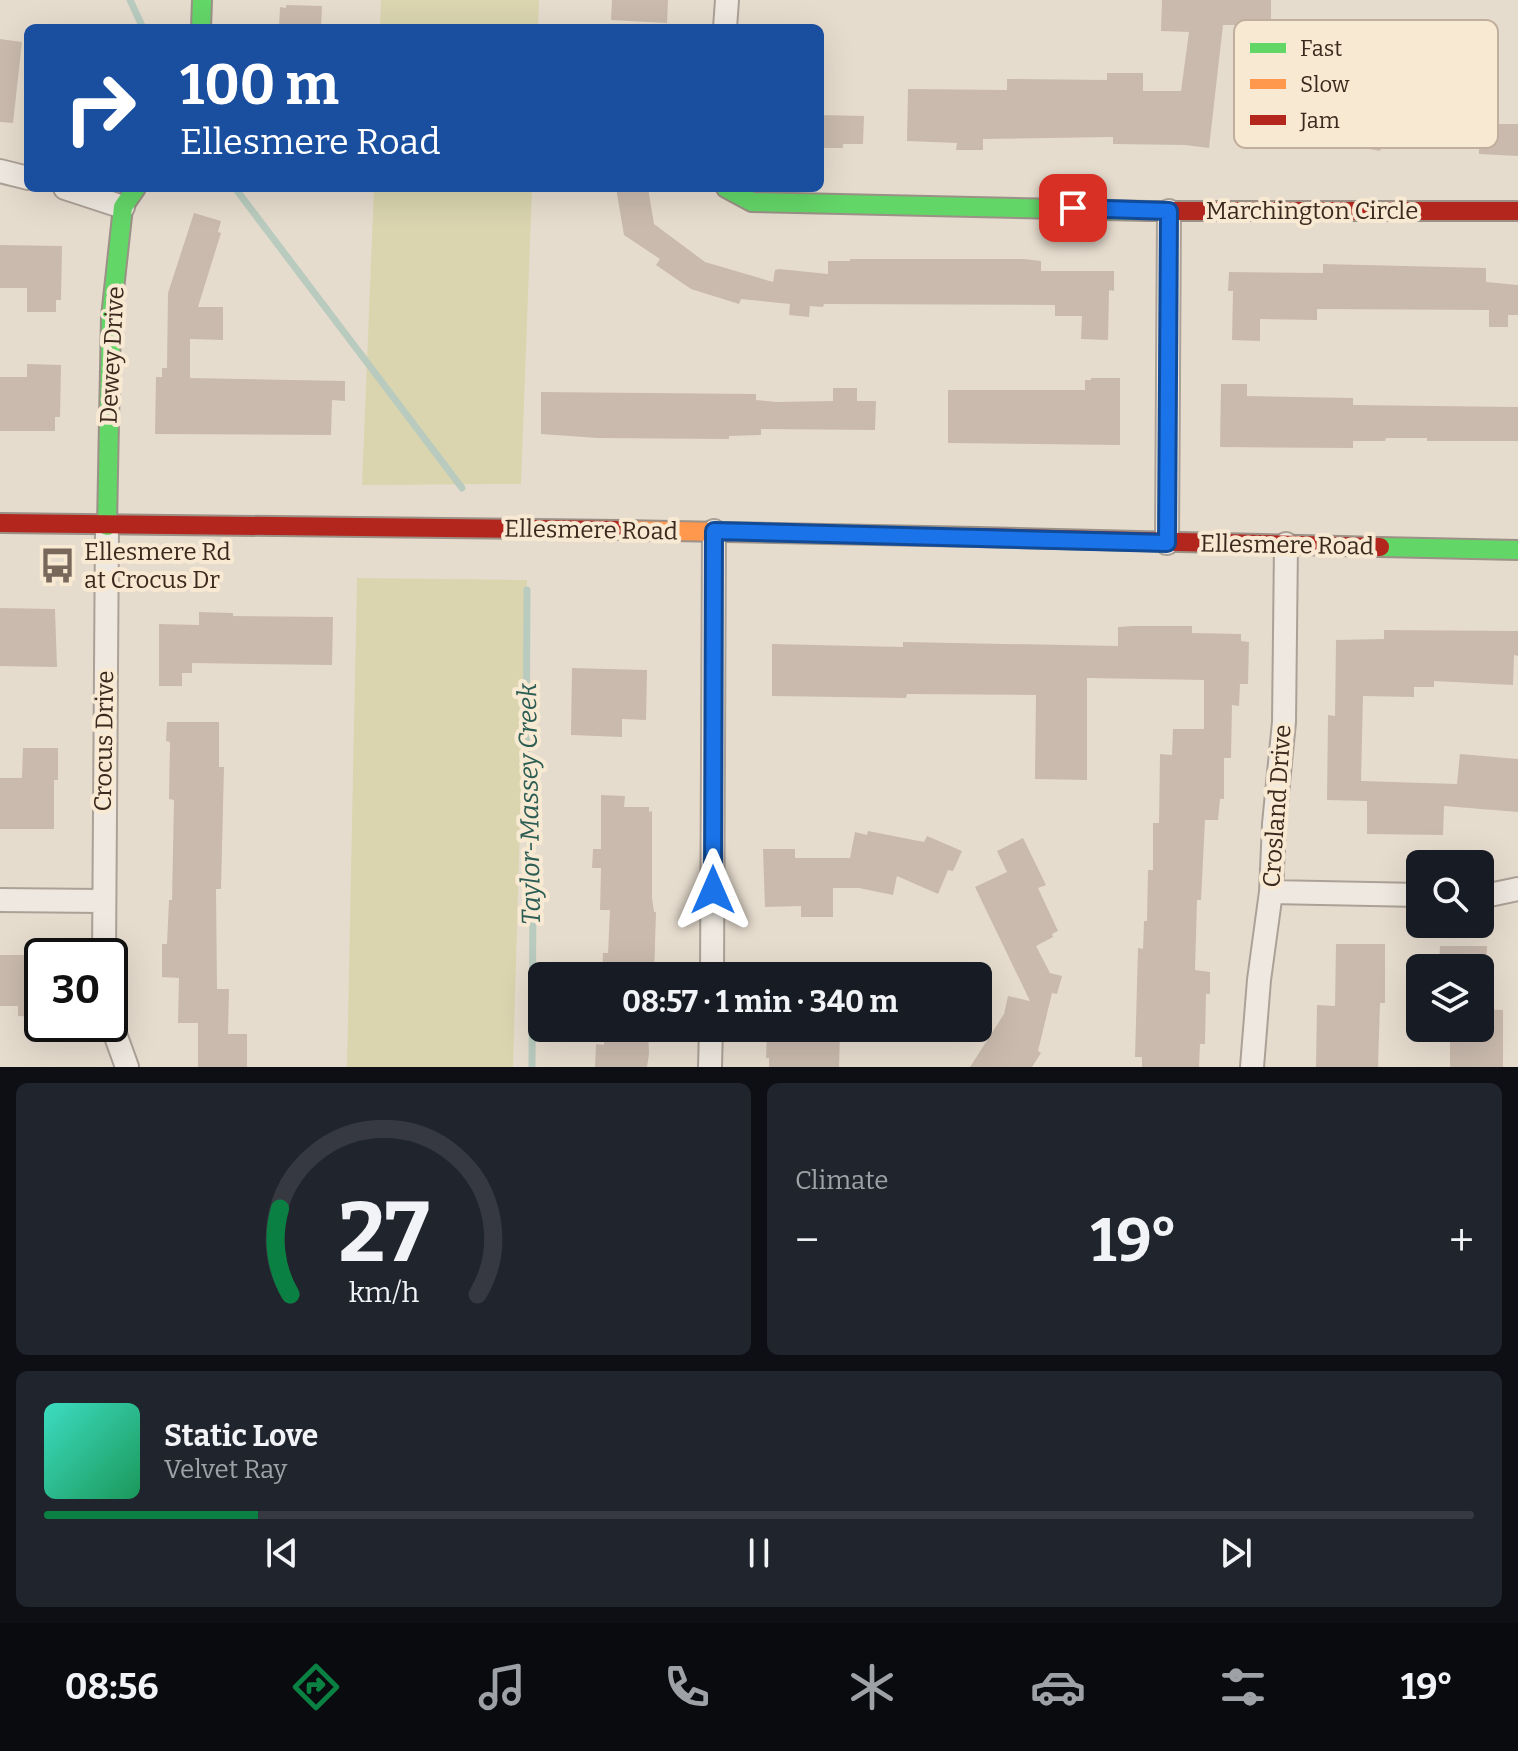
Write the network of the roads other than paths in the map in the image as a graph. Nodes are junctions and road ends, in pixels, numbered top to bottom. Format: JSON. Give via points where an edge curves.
{"nodes":[{"id":1,"x":202,"y":0,"type":"edge"},
{"id":2,"x":727,"y":0,"type":"edge"},
{"id":3,"x":201,"y":24,"type":"edge"},
{"id":4,"x":725,"y":24,"type":"edge"},
{"id":5,"x":0,"y":171,"type":"edge"},
{"id":6,"x":24,"y":177,"type":"edge"},
{"id":7,"x":91,"y":192,"type":"edge"},
{"id":8,"x":732,"y":192,"type":"edge"},
{"id":9,"x":129,"y":198,"type":"edge"},
{"id":10,"x":1169,"y":211,"type":"junction"},
{"id":11,"x":1518,"y":211,"type":"edge"},
{"id":12,"x":0,"y":523,"type":"edge"},
{"id":13,"x":107,"y":526,"type":"junction"},
{"id":14,"x":714,"y":531,"type":"junction"},
{"id":15,"x":1167,"y":543,"type":"junction"},
{"id":16,"x":1286,"y":544,"type":"junction"},
{"id":17,"x":1518,"y":550,"type":"edge"},
{"id":18,"x":1518,"y":889,"type":"edge"},
{"id":19,"x":1271,"y":892,"type":"junction"},
{"id":20,"x":1494,"y":894,"type":"edge"},
{"id":21,"x":1406,"y":895,"type":"edge"},
{"id":22,"x":0,"y":900,"type":"edge"},
{"id":23,"x":102,"y":901,"type":"junction"},
{"id":24,"x":103,"y":938,"type":"edge"},
{"id":25,"x":712,"y":962,"type":"edge"},
{"id":26,"x":118,"y":1042,"type":"edge"},
{"id":27,"x":711,"y":1042,"type":"edge"},
{"id":28,"x":127,"y":1067,"type":"edge"},
{"id":29,"x":710,"y":1067,"type":"edge"},
{"id":30,"x":1252,"y":1067,"type":"edge"}],
"edges":[{"from":1,"to":3,"type":"main road"},
{"from":2,"to":4,"type":"street"},
{"from":5,"to":6,"type":"street"},
{"from":7,"to":9,"type":"street"},
{"from":8,"to":10,"type":"main road","name":"Marchington Circle","via":[[752,202]]},
{"from":9,"to":13,"type":"main road","name":"Dewey Drive","via":[[111,317]]},
{"from":10,"to":11,"type":"main road","name":"Marchington Circle"},
{"from":10,"to":15,"type":"street"},
{"from":12,"to":13,"type":"main road","name":"Ellesmere Road"},
{"from":13,"to":14,"type":"main road","name":"Ellesmere Road"},
{"from":13,"to":23,"type":"street","name":"Crocus Drive"},
{"from":14,"to":15,"type":"main road","name":"Ellesmere Road"},
{"from":14,"to":25,"type":"street"},
{"from":15,"to":16,"type":"main road","name":"Ellesmere Road"},
{"from":16,"to":17,"type":"main road","name":"Ellesmere Road"},
{"from":16,"to":19,"type":"street","name":"Crosland Drive","via":[[1284,722]]},
{"from":18,"to":20,"type":"street"},
{"from":19,"to":21,"type":"street"},
{"from":19,"to":30,"type":"street","name":"Crosland Drive"},
{"from":22,"to":23,"type":"street"},
{"from":23,"to":24,"type":"street","name":"Crocus Drive"},
{"from":26,"to":28,"type":"street"},
{"from":27,"to":29,"type":"street"}]}
